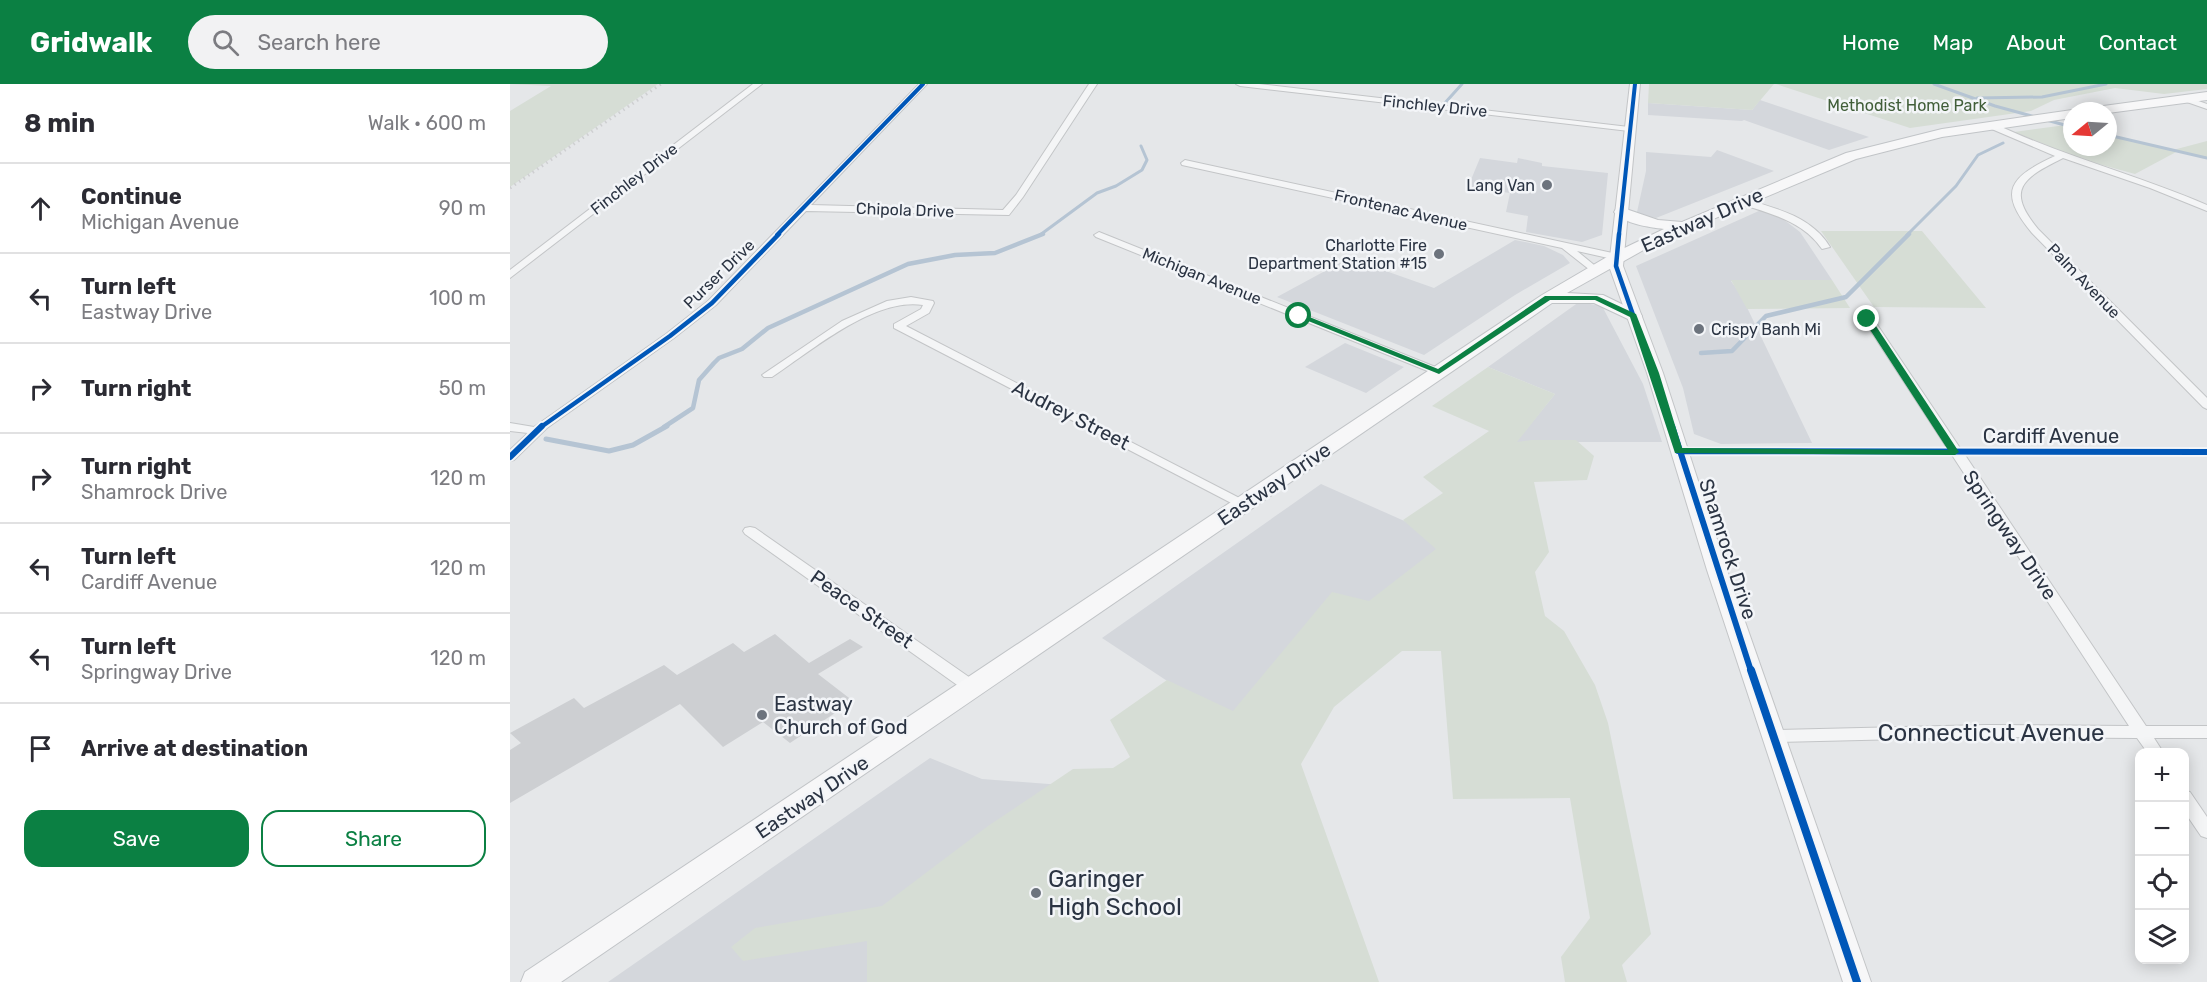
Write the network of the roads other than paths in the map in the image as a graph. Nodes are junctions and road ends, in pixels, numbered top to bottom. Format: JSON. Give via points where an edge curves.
{"nodes":[{"id":1,"x":758,"y":84,"type":"edge"},
{"id":2,"x":923,"y":84,"type":"edge"},
{"id":3,"x":1093,"y":84,"type":"edge"},
{"id":4,"x":1240,"y":84,"type":"edge"},
{"id":5,"x":1635,"y":84,"type":"edge"},
{"id":6,"x":2207,"y":96,"type":"edge"},
{"id":7,"x":2187,"y":99,"type":"junction"},
{"id":8,"x":2207,"y":107,"type":"edge"},
{"id":9,"x":2117,"y":108,"type":"edge"},
{"id":10,"x":2063,"y":115,"type":"edge"},
{"id":11,"x":1990,"y":125,"type":"junction"},
{"id":12,"x":1629,"y":129,"type":"junction"},
{"id":13,"x":2061,"y":156,"type":"junction"},
{"id":14,"x":1185,"y":163,"type":"dead end"},
{"id":15,"x":1744,"y":202,"type":"junction"},
{"id":16,"x":804,"y":208,"type":"junction"},
{"id":17,"x":2207,"y":208,"type":"edge"},
{"id":18,"x":1621,"y":212,"type":"junction"},
{"id":19,"x":1688,"y":226,"type":"junction"},
{"id":20,"x":1100,"y":235,"type":"dead end"},
{"id":21,"x":1563,"y":245,"type":"junction"},
{"id":22,"x":1825,"y":247,"type":"dead end"},
{"id":23,"x":1617,"y":257,"type":"junction"},
{"id":24,"x":1595,"y":271,"type":"junction"},
{"id":25,"x":510,"y":275,"type":"edge"},
{"id":26,"x":1548,"y":298,"type":"junction"},
{"id":27,"x":1634,"y":315,"type":"junction"},
{"id":28,"x":1866,"y":316,"type":"dead end"},
{"id":29,"x":1439,"y":372,"type":"junction"},
{"id":30,"x":768,"y":375,"type":"dead end"},
{"id":31,"x":2207,"y":405,"type":"edge"},
{"id":32,"x":510,"y":428,"type":"edge"},
{"id":33,"x":538,"y":430,"type":"junction"},
{"id":34,"x":1678,"y":451,"type":"junction"},
{"id":35,"x":1955,"y":452,"type":"junction"},
{"id":36,"x":2207,"y":452,"type":"edge"},
{"id":37,"x":510,"y":457,"type":"edge"},
{"id":38,"x":1244,"y":504,"type":"junction"},
{"id":39,"x":750,"y":531,"type":"dead end"},
{"id":40,"x":973,"y":688,"type":"junction"},
{"id":41,"x":2142,"y":732,"type":"junction"},
{"id":42,"x":2207,"y":732,"type":"edge"},
{"id":43,"x":1774,"y":736,"type":"junction"},
{"id":44,"x":2152,"y":748,"type":"edge"},
{"id":45,"x":2187,"y":802,"type":"edge"},
{"id":46,"x":2207,"y":831,"type":"edge"},
{"id":47,"x":536,"y":982,"type":"edge"},
{"id":48,"x":1857,"y":982,"type":"edge"}],
"edges":[{"from":1,"to":25,"type":"street","name":"Finchley Drive"},
{"from":2,"to":16,"type":"street","name":"Purser Drive"},
{"from":3,"to":16,"type":"street","name":"Chipola Drive","via":[[1006,213]]},
{"from":4,"to":12,"type":"street","name":"Finchley Drive"},
{"from":5,"to":12,"type":"street","name":"Shamrock Drive"},
{"from":6,"to":7,"type":"main road"},
{"from":7,"to":8,"type":"street"},
{"from":7,"to":9,"type":"main road"},
{"from":10,"to":11,"type":"main road","name":"Eastway Drive"},
{"from":11,"to":13,"type":"street"},
{"from":11,"to":15,"type":"main road","name":"Eastway Drive","via":[[1880,147]]},
{"from":12,"to":18,"type":"street","name":"Shamrock Drive"},
{"from":13,"to":17,"type":"street","via":[[2160,188]]},
{"from":13,"to":31,"type":"street","name":"Palm Avenue","via":[[2036,168],[2021,181],[2015,195],[2018,209],[2035,231]]},
{"from":14,"to":21,"type":"street","name":"Frontenac Avenue"},
{"from":15,"to":19,"type":"main road","name":"Eastway Drive"},
{"from":15,"to":22,"type":"street","via":[[1801,224]]},
{"from":16,"to":33,"type":"street","name":"Purser Drive","via":[[703,310]]},
{"from":18,"to":19,"type":"main road","via":[[1661,226]]},
{"from":18,"to":23,"type":"street","name":"Shamrock Drive"},
{"from":19,"to":23,"type":"main road","name":"Eastway Drive"},
{"from":20,"to":29,"type":"street","name":"Michigan Avenue"},
{"from":21,"to":23,"type":"street","name":"Frontenac Avenue"},
{"from":21,"to":24,"type":"street"},
{"from":23,"to":24,"type":"main road","name":"Eastway Drive"},
{"from":23,"to":27,"type":"street","name":"Shamrock Drive","via":[[1619,278]]},
{"from":24,"to":26,"type":"main road","name":"Eastway Drive"},
{"from":26,"to":27,"type":"main road","via":[[1597,298]]},
{"from":26,"to":29,"type":"main road","name":"Eastway Drive"},
{"from":27,"to":34,"type":"street","name":"Shamrock Drive"},
{"from":28,"to":35,"type":"street","name":"Springway Drive"},
{"from":29,"to":38,"type":"main road","name":"Eastway Drive"},
{"from":30,"to":38,"type":"street","name":"Audrey Street","via":[[853,318],[891,303],[918,298],[929,303],[925,310],[898,326]]},
{"from":32,"to":33,"type":"street"},
{"from":33,"to":37,"type":"street","name":"Purser Drive"},
{"from":34,"to":35,"type":"street","name":"Cardiff Avenue"},
{"from":34,"to":43,"type":"street","name":"Shamrock Drive"},
{"from":35,"to":36,"type":"street","name":"Cardiff Avenue"},
{"from":35,"to":41,"type":"street","name":"Springway Drive"},
{"from":38,"to":40,"type":"main road","name":"Eastway Drive"},
{"from":39,"to":40,"type":"street","name":"Peace Street"},
{"from":40,"to":47,"type":"main road","name":"Eastway Drive"},
{"from":41,"to":42,"type":"street","name":"Connecticut Avenue"},
{"from":41,"to":43,"type":"street","name":"Connecticut Avenue"},
{"from":41,"to":44,"type":"street","name":"Springway Drive"},
{"from":43,"to":48,"type":"street","name":"Shamrock Drive"},
{"from":45,"to":46,"type":"street"}]}
